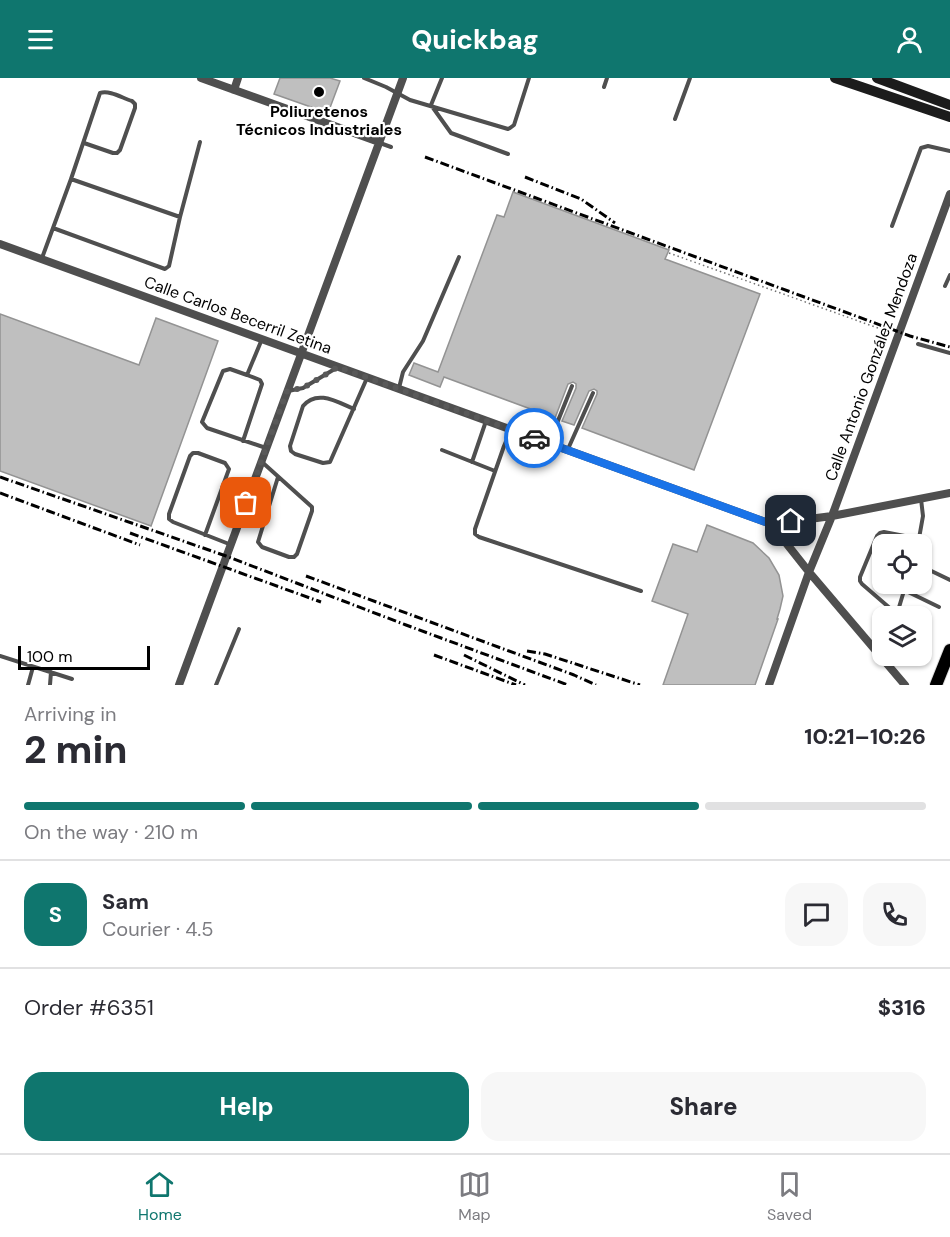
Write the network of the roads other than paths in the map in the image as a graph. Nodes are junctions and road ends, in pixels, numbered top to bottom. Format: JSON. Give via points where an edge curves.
{"nodes":[{"id":1,"x":201,"y":78,"type":"edge"},
{"id":2,"x":238,"y":78,"type":"edge"},
{"id":3,"x":364,"y":78,"type":"edge"},
{"id":4,"x":403,"y":78,"type":"edge"},
{"id":5,"x":442,"y":78,"type":"edge"},
{"id":6,"x":529,"y":78,"type":"edge"},
{"id":7,"x":607,"y":78,"type":"edge"},
{"id":8,"x":690,"y":78,"type":"edge"},
{"id":9,"x":835,"y":78,"type":"edge"},
{"id":10,"x":877,"y":78,"type":"edge"},
{"id":11,"x":604,"y":87,"type":"dead end"},
{"id":12,"x":234,"y":90,"type":"junction"},
{"id":13,"x":397,"y":93,"type":"junction"},
{"id":14,"x":430,"y":105,"type":"junction"},
{"id":15,"x":950,"y":105,"type":"edge"},
{"id":16,"x":950,"y":117,"type":"edge"},
{"id":17,"x":675,"y":119,"type":"dead end"},
{"id":18,"x":200,"y":142,"type":"dead end"},
{"id":19,"x":379,"y":142,"type":"junction"},
{"id":20,"x":84,"y":143,"type":"junction"},
{"id":21,"x":391,"y":147,"type":"dead end"},
{"id":22,"x":950,"y":151,"type":"edge"},
{"id":23,"x":508,"y":154,"type":"dead end"},
{"id":24,"x":71,"y":179,"type":"junction"},
{"id":25,"x":950,"y":194,"type":"edge"},
{"id":26,"x":180,"y":217,"type":"junction"},
{"id":27,"x":892,"y":226,"type":"dead end"},
{"id":28,"x":53,"y":228,"type":"junction"},
{"id":29,"x":0,"y":244,"type":"edge"},
{"id":30,"x":459,"y":257,"type":"dead end"},
{"id":31,"x":41,"y":259,"type":"junction"},
{"id":32,"x":950,"y":275,"type":"edge"},
{"id":33,"x":945,"y":286,"type":"dead end"},
{"id":34,"x":262,"y":339,"type":"junction"},
{"id":35,"x":918,"y":344,"type":"dead end"},
{"id":36,"x":950,"y":353,"type":"edge"},
{"id":37,"x":301,"y":354,"type":"junction"},
{"id":38,"x":338,"y":367,"type":"junction"},
{"id":39,"x":247,"y":375,"type":"junction"},
{"id":40,"x":367,"y":378,"type":"junction"},
{"id":41,"x":572,"y":386,"type":"dead end"},
{"id":42,"x":399,"y":389,"type":"junction"},
{"id":43,"x":287,"y":391,"type":"junction"},
{"id":44,"x":593,"y":393,"type":"dead end"},
{"id":45,"x":354,"y":409,"type":"junction"},
{"id":46,"x":486,"y":420,"type":"junction"},
{"id":47,"x":511,"y":430,"type":"junction"},
{"id":48,"x":243,"y":441,"type":"junction"},
{"id":49,"x":549,"y":443,"type":"junction"},
{"id":50,"x":267,"y":448,"type":"junction"},
{"id":51,"x":442,"y":450,"type":"dead end"},
{"id":52,"x":567,"y":450,"type":"junction"},
{"id":53,"x":262,"y":462,"type":"junction"},
{"id":54,"x":472,"y":463,"type":"junction"},
{"id":55,"x":495,"y":471,"type":"junction"},
{"id":56,"x":278,"y":477,"type":"junction"},
{"id":57,"x":950,"y":493,"type":"edge"},
{"id":58,"x":921,"y":498,"type":"junction"},
{"id":59,"x":832,"y":516,"type":"junction"},
{"id":60,"x":771,"y":524,"type":"junction"},
{"id":61,"x":879,"y":534,"type":"edge"},
{"id":62,"x":894,"y":534,"type":"edge"},
{"id":63,"x":921,"y":534,"type":"edge"},
{"id":64,"x":205,"y":535,"type":"junction"},
{"id":65,"x":231,"y":545,"type":"junction"},
{"id":66,"x":872,"y":548,"type":"edge"},
{"id":67,"x":932,"y":571,"type":"edge"},
{"id":68,"x":809,"y":572,"type":"junction"},
{"id":69,"x":950,"y":580,"type":"edge"},
{"id":70,"x":641,"y":591,"type":"dead end"},
{"id":71,"x":872,"y":593,"type":"edge"},
{"id":72,"x":874,"y":594,"type":"edge"},
{"id":73,"x":912,"y":594,"type":"edge"},
{"id":74,"x":888,"y":606,"type":"edge"},
{"id":75,"x":939,"y":607,"type":"dead end"},
{"id":76,"x":239,"y":629,"type":"dead end"},
{"id":77,"x":950,"y":650,"type":"edge"},
{"id":78,"x":0,"y":656,"type":"edge"},
{"id":79,"x":33,"y":667,"type":"junction"},
{"id":80,"x":51,"y":672,"type":"junction"},
{"id":81,"x":72,"y":679,"type":"dead end"},
{"id":82,"x":28,"y":685,"type":"edge"},
{"id":83,"x":50,"y":685,"type":"edge"},
{"id":84,"x":179,"y":685,"type":"edge"},
{"id":85,"x":216,"y":685,"type":"edge"},
{"id":86,"x":769,"y":685,"type":"edge"},
{"id":87,"x":905,"y":685,"type":"edge"},
{"id":88,"x":936,"y":685,"type":"edge"}],
"edges":[{"from":1,"to":12,"type":"street"},
{"from":2,"to":12,"type":"street"},
{"from":3,"to":13,"type":"lane"},
{"from":4,"to":13,"type":"street"},
{"from":5,"to":14,"type":"lane"},
{"from":6,"to":14,"type":"lane","via":[[510,128]]},
{"from":7,"to":11,"type":"lane"},
{"from":8,"to":17,"type":"lane"},
{"from":9,"to":16,"type":"street"},
{"from":10,"to":15,"type":"street"},
{"from":12,"to":19,"type":"street"},
{"from":13,"to":14,"type":"lane"},
{"from":13,"to":19,"type":"street"},
{"from":14,"to":23,"type":"lane","via":[[451,133]]},
{"from":18,"to":26,"type":"lane"},
{"from":19,"to":21,"type":"lane"},
{"from":19,"to":37,"type":"street"},
{"from":20,"to":20,"type":"lane","via":[[100,93],[108,92],[134,102],[117,153]]},
{"from":20,"to":24,"type":"lane"},
{"from":22,"to":27,"type":"lane","via":[[921,148]]},
{"from":24,"to":26,"type":"lane"},
{"from":24,"to":28,"type":"lane"},
{"from":25,"to":59,"type":"street","name":"Calle Antonio González Mendoza"},
{"from":26,"to":28,"type":"lane","via":[[169,266],[165,269]]},
{"from":28,"to":31,"type":"lane"},
{"from":29,"to":31,"type":"street","name":"Calle Carlos Becerril Zetina"},
{"from":30,"to":42,"type":"lane","via":[[423,341],[403,372]]},
{"from":31,"to":34,"type":"street","name":"Calle Carlos Becerril Zetina"},
{"from":32,"to":33,"type":"lane"},
{"from":34,"to":37,"type":"street","name":"Calle Carlos Becerril Zetina"},
{"from":34,"to":39,"type":"lane"},
{"from":35,"to":36,"type":"lane"},
{"from":37,"to":38,"type":"street","name":"Calle Carlos Becerril Zetina"},
{"from":37,"to":43,"type":"street"},
{"from":38,"to":40,"type":"street","name":"Calle Carlos Becerril Zetina"},
{"from":38,"to":43,"type":"lane","via":[[303,388]]},
{"from":39,"to":48,"type":"lane","via":[[262,384]]},
{"from":39,"to":48,"type":"lane","via":[[230,369],[223,371],[202,422],[207,428]]},
{"from":40,"to":42,"type":"street","name":"Calle Carlos Becerril Zetina"},
{"from":40,"to":45,"type":"lane"},
{"from":41,"to":49,"type":"lane"},
{"from":42,"to":46,"type":"street","name":"Calle Carlos Becerril Zetina"},
{"from":43,"to":50,"type":"street"},
{"from":44,"to":52,"type":"lane"},
{"from":45,"to":45,"type":"lane","via":[[328,463],[291,451],[306,402],[325,398]]},
{"from":46,"to":47,"type":"street","name":"Calle Carlos Becerril Zetina"},
{"from":46,"to":54,"type":"lane"},
{"from":47,"to":49,"type":"street","name":"Calle Carlos Becerril Zetina"},
{"from":47,"to":55,"type":"lane"},
{"from":48,"to":50,"type":"lane"},
{"from":49,"to":52,"type":"street","name":"Calle Carlos Becerril Zetina"},
{"from":50,"to":53,"type":"street"},
{"from":51,"to":54,"type":"lane"},
{"from":52,"to":60,"type":"street","name":"Calle Carlos Becerril Zetina"},
{"from":53,"to":56,"type":"lane"},
{"from":53,"to":65,"type":"street"},
{"from":54,"to":55,"type":"lane"},
{"from":55,"to":70,"type":"lane","via":[[474,531],[477,536]]},
{"from":56,"to":56,"type":"lane","via":[[312,507],[294,557],[262,547],[258,542]]},
{"from":57,"to":58,"type":"street","name":"Calle Carlos Becerril Zetina"},
{"from":58,"to":59,"type":"street","name":"Calle Carlos Becerril Zetina"},
{"from":58,"to":63,"type":"lane"},
{"from":59,"to":60,"type":"street","name":"Calle Carlos Becerril Zetina"},
{"from":59,"to":68,"type":"street","name":"Calle Antonio González Mendoza"},
{"from":60,"to":68,"type":"street"},
{"from":61,"to":62,"type":"lane"},
{"from":64,"to":64,"type":"lane","via":[[172,522],[168,516],[193,453],[225,463],[229,469]]},
{"from":64,"to":65,"type":"lane"},
{"from":65,"to":84,"type":"street"},
{"from":66,"to":71,"type":"lane","via":[[860,581]]},
{"from":67,"to":69,"type":"lane"},
{"from":68,"to":86,"type":"street","name":"Calle Antonio González Mendoza"},
{"from":68,"to":87,"type":"street"},
{"from":72,"to":74,"type":"lane"},
{"from":73,"to":75,"type":"lane"},
{"from":76,"to":85,"type":"lane"},
{"from":77,"to":88,"type":"main road"},
{"from":78,"to":79,"type":"lane"},
{"from":79,"to":80,"type":"lane"},
{"from":79,"to":82,"type":"lane"},
{"from":80,"to":81,"type":"lane"},
{"from":80,"to":83,"type":"lane"}]}
